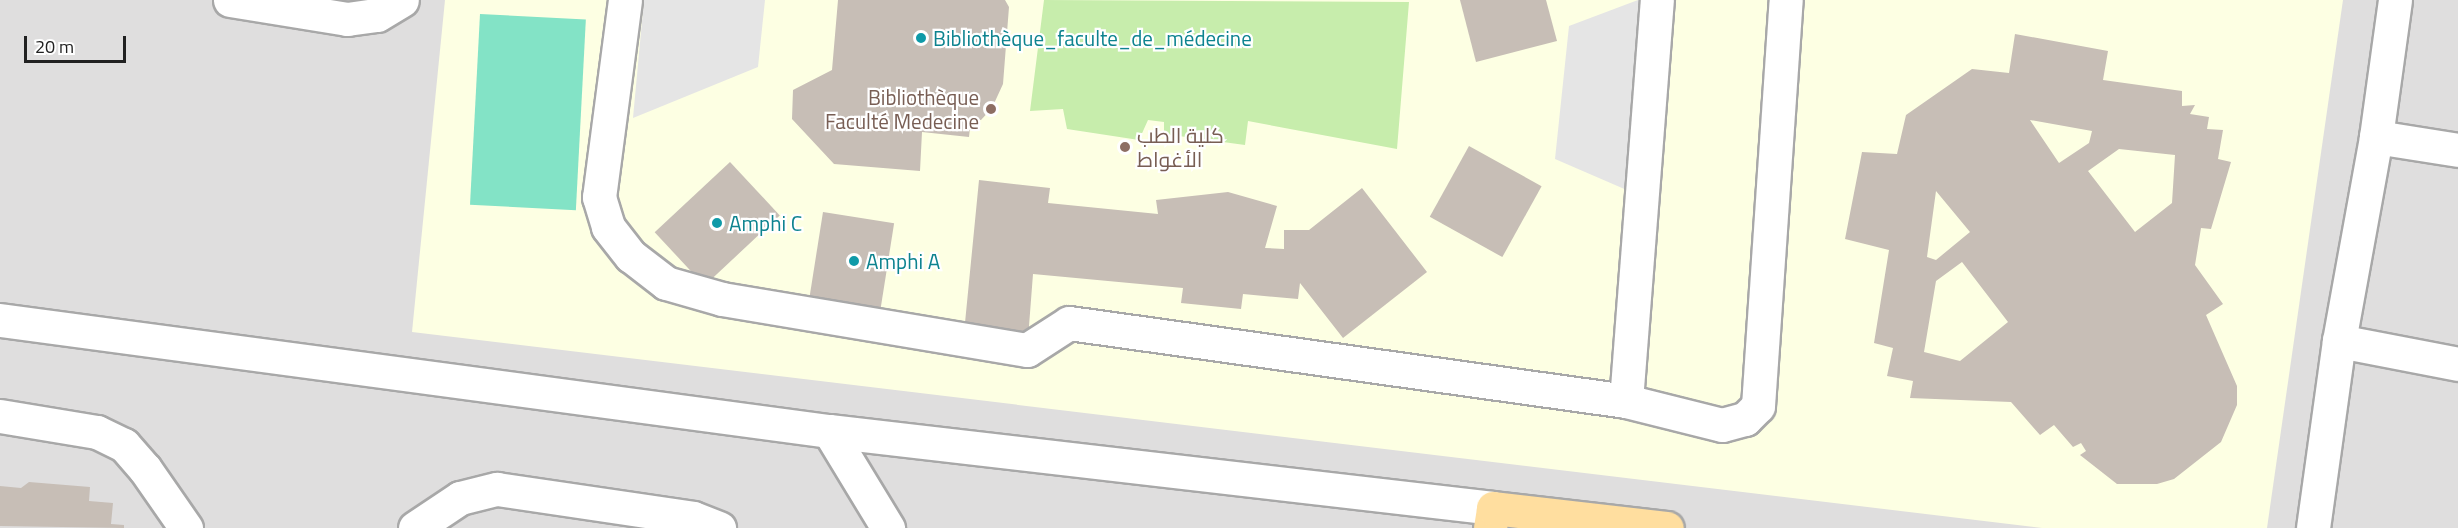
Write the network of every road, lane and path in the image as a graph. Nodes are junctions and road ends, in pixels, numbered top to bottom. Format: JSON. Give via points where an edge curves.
{"nodes":[{"id":1,"x":230,"y":0,"type":"edge"},
{"id":2,"x":402,"y":0,"type":"edge"},
{"id":3,"x":625,"y":0,"type":"edge"},
{"id":4,"x":1656,"y":0,"type":"edge"},
{"id":5,"x":1786,"y":0,"type":"edge"},
{"id":6,"x":2395,"y":0,"type":"edge"},
{"id":7,"x":2376,"y":137,"type":"junction"},
{"id":8,"x":2458,"y":150,"type":"edge"},
{"id":9,"x":0,"y":320,"type":"edge"},
{"id":10,"x":2339,"y":341,"type":"junction"},
{"id":11,"x":2458,"y":364,"type":"edge"},
{"id":12,"x":1626,"y":401,"type":"junction"},
{"id":13,"x":0,"y":416,"type":"edge"},
{"id":14,"x":829,"y":431,"type":"junction"},
{"id":15,"x":1492,"y":518,"type":"edge"},
{"id":16,"x":1609,"y":526,"type":"edge"},
{"id":17,"x":186,"y":528,"type":"edge"},
{"id":18,"x":415,"y":528,"type":"edge"},
{"id":19,"x":719,"y":528,"type":"edge"},
{"id":20,"x":888,"y":528,"type":"edge"},
{"id":21,"x":1667,"y":528,"type":"edge"},
{"id":22,"x":2313,"y":528,"type":"edge"}],
"edges":[{"from":1,"to":2,"type":"street","via":[[346,19],[377,15]]},
{"from":3,"to":12,"type":"street","via":[[599,196],[608,227],[632,256],[666,283],[722,299],[1027,350],[1069,323]]},
{"from":4,"to":12,"type":"street"},
{"from":5,"to":12,"type":"street","via":[[1758,406],[1745,419],[1722,425]]},
{"from":6,"to":7,"type":"street"},
{"from":7,"to":8,"type":"street"},
{"from":7,"to":10,"type":"street"},
{"from":9,"to":14,"type":"street"},
{"from":10,"to":11,"type":"street"},
{"from":10,"to":22,"type":"street"},
{"from":13,"to":17,"type":"street","via":[[97,432],[124,445]]},
{"from":14,"to":15,"type":"street"},
{"from":14,"to":20,"type":"street"},
{"from":15,"to":16,"type":"main road"},
{"from":16,"to":21,"type":"main road"},
{"from":18,"to":19,"type":"street","via":[[459,498],[497,489],[693,518]]}]}
